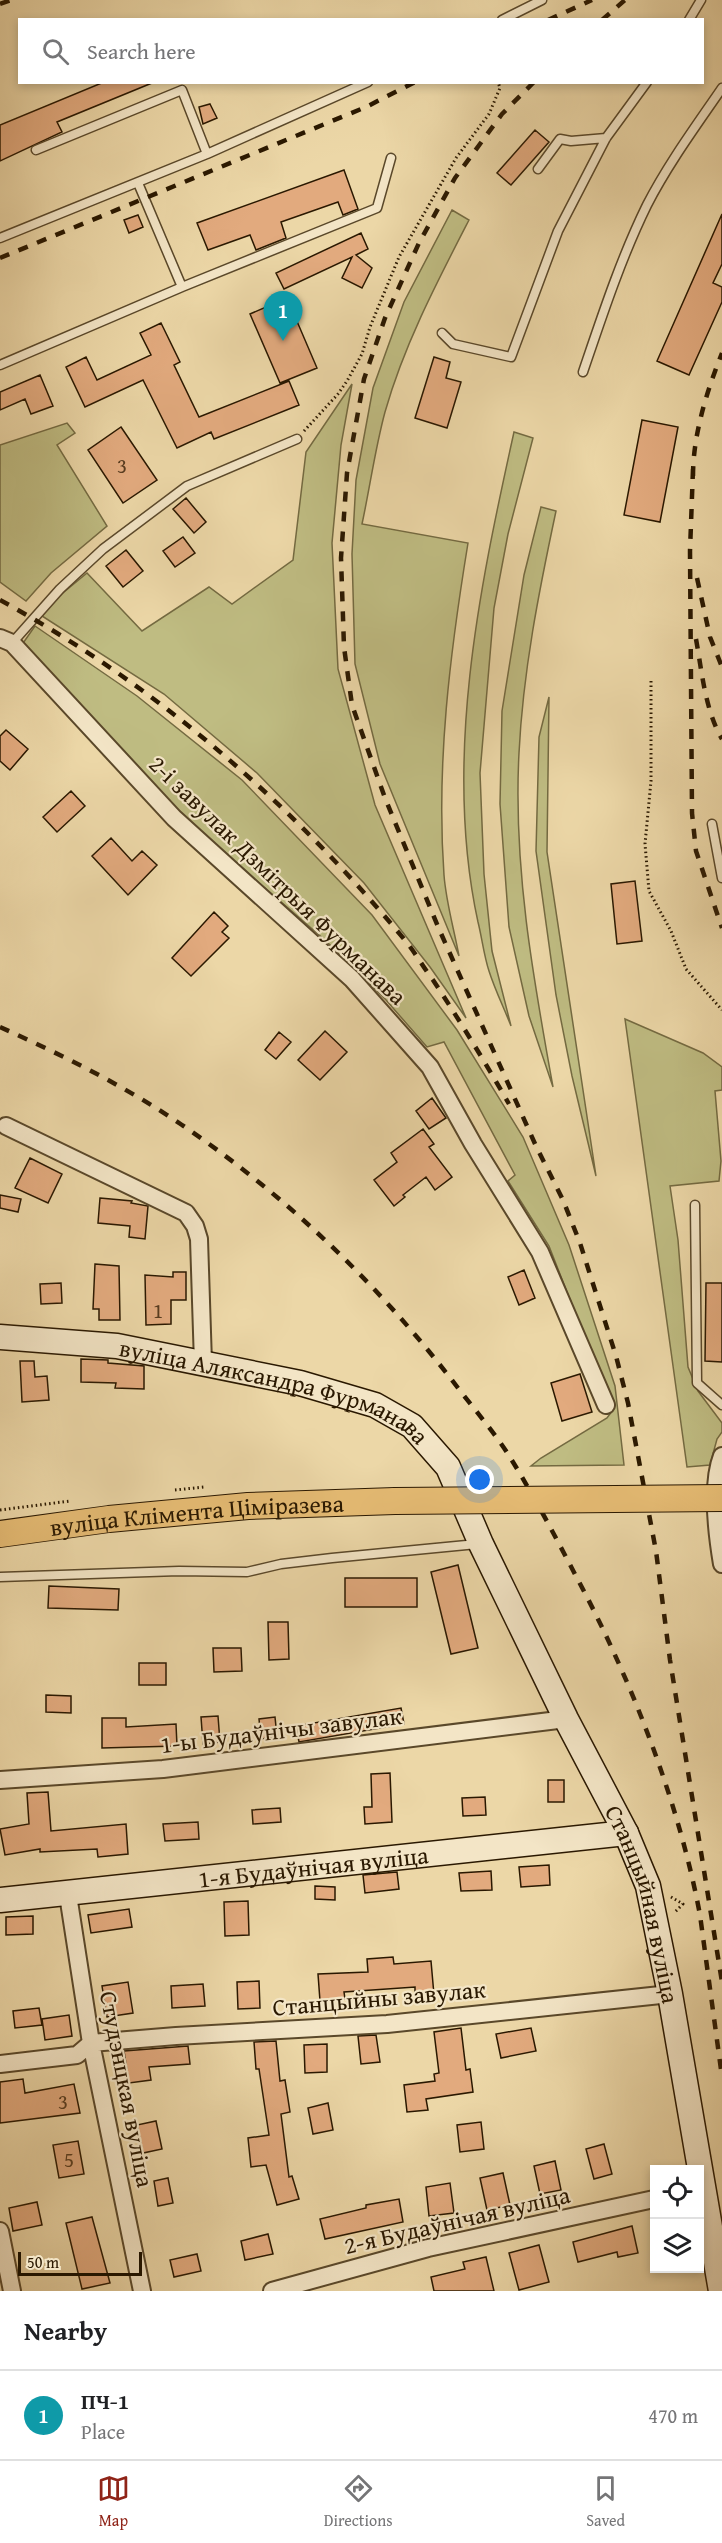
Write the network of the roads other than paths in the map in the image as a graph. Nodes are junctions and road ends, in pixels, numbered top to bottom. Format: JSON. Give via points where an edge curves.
{"nodes":[{"id":1,"x":542,"y":0,"type":"edge"},
{"id":2,"x":702,"y":0,"type":"edge"},
{"id":3,"x":506,"y":18,"type":"edge"},
{"id":4,"x":689,"y":18,"type":"edge"},
{"id":5,"x":364,"y":84,"type":"edge"},
{"id":6,"x":645,"y":84,"type":"edge"},
{"id":7,"x":722,"y":88,"type":"edge"},
{"id":8,"x":606,"y":138,"type":"junction"},
{"id":9,"x":36,"y":150,"type":"dead end"},
{"id":10,"x":207,"y":154,"type":"junction"},
{"id":11,"x":391,"y":158,"type":"dead end"},
{"id":12,"x":538,"y":169,"type":"dead end"},
{"id":13,"x":138,"y":183,"type":"junction"},
{"id":14,"x":0,"y":238,"type":"edge"},
{"id":15,"x":182,"y":287,"type":"junction"},
{"id":16,"x":442,"y":333,"type":"dead end"},
{"id":17,"x":0,"y":365,"type":"edge"},
{"id":18,"x":583,"y":372,"type":"dead end"},
{"id":19,"x":297,"y":439,"type":"road end"},
{"id":20,"x":6,"y":640,"type":"edge"},
{"id":21,"x":712,"y":824,"type":"dead end"},
{"id":22,"x":722,"y":878,"type":"edge"},
{"id":23,"x":6,"y":1126,"type":"dead end"},
{"id":24,"x":695,"y":1205,"type":"dead end"},
{"id":25,"x":0,"y":1337,"type":"edge"},
{"id":26,"x":203,"y":1363,"type":"junction"},
{"id":27,"x":606,"y":1405,"type":"dead end"},
{"id":28,"x":722,"y":1405,"type":"edge"},
{"id":29,"x":722,"y":1456,"type":"edge"},
{"id":30,"x":722,"y":1498,"type":"edge"},
{"id":31,"x":0,"y":1534,"type":"edge"},
{"id":32,"x":481,"y":1544,"type":"junction"},
{"id":33,"x":722,"y":1564,"type":"edge"},
{"id":34,"x":0,"y":1576,"type":"edge"},
{"id":35,"x":566,"y":1719,"type":"junction"},
{"id":36,"x":0,"y":1780,"type":"edge"},
{"id":37,"x":626,"y":1833,"type":"junction"},
{"id":38,"x":68,"y":1894,"type":"junction"},
{"id":39,"x":0,"y":1900,"type":"edge"},
{"id":40,"x":670,"y":1994,"type":"junction"},
{"id":41,"x":91,"y":2043,"type":"junction"},
{"id":42,"x":0,"y":2064,"type":"edge"},
{"id":43,"x":697,"y":2165,"type":"edge"},
{"id":44,"x":650,"y":2200,"type":"edge"},
{"id":45,"x":704,"y":2204,"type":"edge"},
{"id":46,"x":0,"y":2231,"type":"edge"},
{"id":47,"x":12,"y":2291,"type":"edge"},
{"id":48,"x":142,"y":2291,"type":"edge"},
{"id":49,"x":272,"y":2291,"type":"edge"},
{"id":50,"x":721,"y":2291,"type":"edge"}],
"edges":[{"from":1,"to":3,"type":"lane"},
{"from":2,"to":4,"type":"lane"},
{"from":5,"to":10,"type":"lane"},
{"from":6,"to":8,"type":"lane"},
{"from":7,"to":18,"type":"lane","via":[[647,205]]},
{"from":8,"to":12,"type":"lane","via":[[560,139]]},
{"from":8,"to":16,"type":"lane","via":[[558,231],[511,357],[453,344]]},
{"from":9,"to":10,"type":"lane","via":[[182,90]]},
{"from":10,"to":13,"type":"lane"},
{"from":11,"to":15,"type":"lane","via":[[376,208]]},
{"from":13,"to":14,"type":"lane"},
{"from":13,"to":15,"type":"lane"},
{"from":15,"to":17,"type":"lane"},
{"from":19,"to":20,"type":"lane","via":[[187,486],[94,557]]},
{"from":20,"to":27,"type":"street","name":"2-і завулак Дзмітрыя Фурманава","via":[[174,818],[352,979],[430,1067],[540,1252]]},
{"from":21,"to":22,"type":"lane"},
{"from":23,"to":26,"type":"street","via":[[186,1213],[199,1239]]},
{"from":24,"to":28,"type":"lane","via":[[696,1383]]},
{"from":25,"to":26,"type":"street","name":"вуліца Аляксандра Фурманава","via":[[117,1346]]},
{"from":26,"to":32,"type":"street","name":"вуліца Аляксандра Фурманава","via":[[375,1405],[412,1426],[448,1467]]},
{"from":29,"to":33,"type":"street","via":[[717,1468]]},
{"from":30,"to":31,"type":"main road","name":"вуліца Клімента Ціміразева","bridge":true,"via":[[248,1506]]},
{"from":32,"to":34,"type":"lane","via":[[281,1564],[247,1572]]},
{"from":32,"to":35,"type":"street","name":"Станцыйная вуліца"},
{"from":35,"to":36,"type":"street","name":"1-ы Будаўнічы завулак","via":[[164,1768]]},
{"from":35,"to":37,"type":"street","name":"Станцыйная вуліца"},
{"from":37,"to":38,"type":"street","name":"1-я Будаўнічая вуліца"},
{"from":37,"to":40,"type":"street","name":"Станцыйная вуліца","via":[[648,1886]]},
{"from":38,"to":39,"type":"street","name":"1-я Будаўнічая вуліца"},
{"from":38,"to":41,"type":"street","name":"Студэнцкая вуліца"},
{"from":40,"to":41,"type":"street","name":"Станцыйны завулак","via":[[387,2024]]},
{"from":40,"to":43,"type":"street","name":"Станцыйная вуліца"},
{"from":41,"to":42,"type":"street","via":[[77,2055]]},
{"from":41,"to":48,"type":"street","name":"Студэнцкая вуліца"},
{"from":44,"to":49,"type":"street","name":"2-я Будаўнічая вуліца","via":[[428,2248]]},
{"from":45,"to":50,"type":"street","name":"Станцыйная вуліца"},
{"from":46,"to":47,"type":"street"}]}
